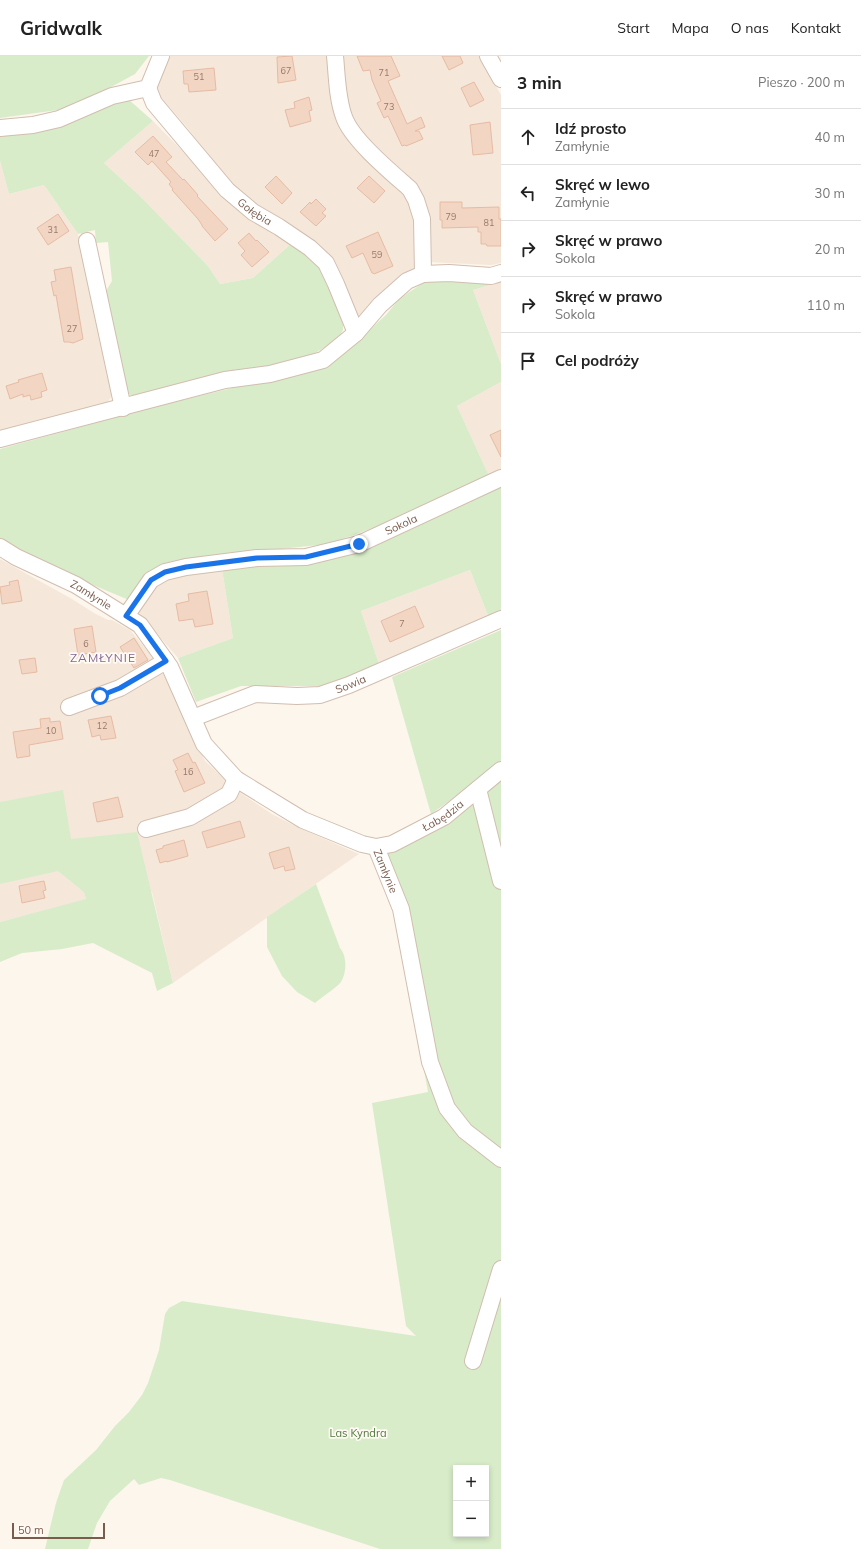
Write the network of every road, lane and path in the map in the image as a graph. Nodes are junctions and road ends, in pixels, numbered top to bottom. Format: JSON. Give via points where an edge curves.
{"nodes":[{"id":1,"x":161,"y":56,"type":"edge"},
{"id":2,"x":335,"y":56,"type":"edge"},
{"id":3,"x":488,"y":56,"type":"edge"},
{"id":4,"x":501,"y":79,"type":"edge"},
{"id":5,"x":148,"y":88,"type":"junction"},
{"id":6,"x":0,"y":128,"type":"edge"},
{"id":7,"x":87,"y":241,"type":"dead end"},
{"id":8,"x":501,"y":273,"type":"edge"},
{"id":9,"x":423,"y":274,"type":"junction"},
{"id":10,"x":356,"y":333,"type":"junction"},
{"id":11,"x":123,"y":408,"type":"junction"},
{"id":12,"x":0,"y":439,"type":"edge"},
{"id":13,"x":501,"y":478,"type":"edge"},
{"id":14,"x":0,"y":547,"type":"edge"},
{"id":15,"x":126,"y":616,"type":"junction"},
{"id":16,"x":501,"y":619,"type":"edge"},
{"id":17,"x":166,"y":661,"type":"junction"},
{"id":18,"x":69,"y":707,"type":"dead end"},
{"id":19,"x":193,"y":718,"type":"junction"},
{"id":20,"x":501,"y":770,"type":"edge"},
{"id":21,"x":236,"y":779,"type":"junction"},
{"id":22,"x":478,"y":789,"type":"junction"},
{"id":23,"x":146,"y":829,"type":"dead end"},
{"id":24,"x":376,"y":847,"type":"junction"},
{"id":25,"x":501,"y":881,"type":"edge"},
{"id":26,"x":501,"y":1159,"type":"edge"},
{"id":27,"x":501,"y":1268,"type":"edge"},
{"id":28,"x":473,"y":1361,"type":"dead end"}],
"edges":[{"from":1,"to":5,"type":"street"},
{"from":2,"to":9,"type":"street","via":[[340,101],[352,133],[410,189],[416,200],[422,219]]},
{"from":3,"to":4,"type":"street"},
{"from":5,"to":6,"type":"street","via":[[112,96],[59,119],[33,125]]},
{"from":5,"to":10,"type":"street","name":"Gołębia","via":[[154,102],[227,190],[253,212],[310,248],[326,263]]},
{"from":7,"to":11,"type":"street"},
{"from":8,"to":9,"type":"street","via":[[491,276]]},
{"from":9,"to":10,"type":"street","via":[[407,281],[380,304]]},
{"from":10,"to":11,"type":"street","via":[[323,360],[270,374],[226,380]]},
{"from":11,"to":12,"type":"street"},
{"from":13,"to":15,"type":"street","name":"Sokola","via":[[359,544],[306,557],[257,558],[165,572],[151,580]]},
{"from":14,"to":15,"type":"street","name":"Zamłynie","via":[[16,558],[76,585]]},
{"from":15,"to":17,"type":"street","name":"Zamłynie","via":[[140,625]]},
{"from":16,"to":19,"type":"street","name":"Sowia","via":[[349,685],[320,694],[255,694]]},
{"from":17,"to":18,"type":"street","via":[[120,688]]},
{"from":17,"to":19,"type":"street","name":"Zamłynie"},
{"from":19,"to":21,"type":"street","name":"Zamłynie","via":[[204,744]]},
{"from":20,"to":22,"type":"street","name":"Łabędzia"},
{"from":21,"to":23,"type":"street","via":[[229,794],[190,817]]},
{"from":21,"to":24,"type":"street","name":"Zamłynie","via":[[303,820],[362,844]]},
{"from":22,"to":24,"type":"street","name":"Łabędzia","via":[[444,817],[392,844]]},
{"from":22,"to":25,"type":"street"},
{"from":24,"to":26,"type":"street","name":"Zamłynie","via":[[401,909],[430,1062],[447,1108],[465,1131]]},
{"from":27,"to":28,"type":"street"}]}
